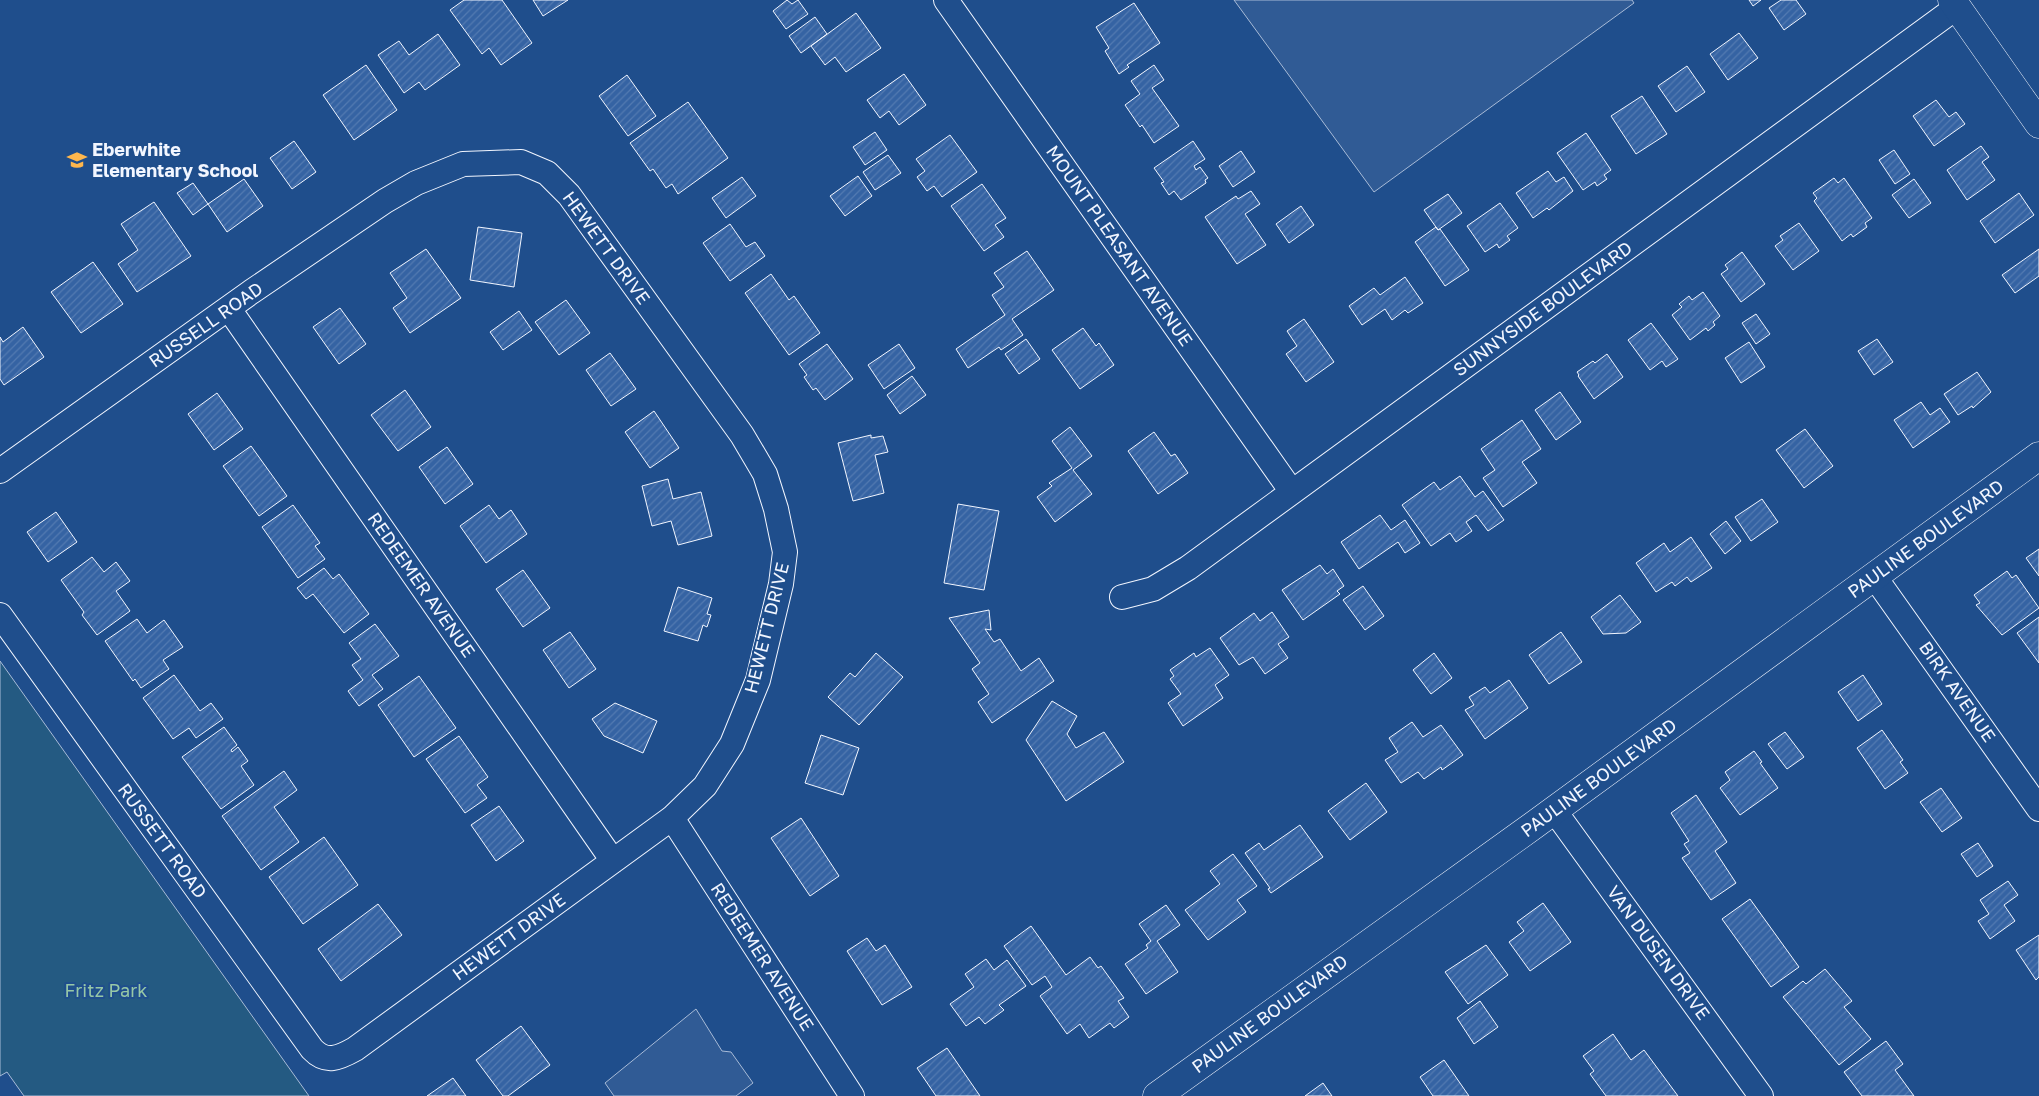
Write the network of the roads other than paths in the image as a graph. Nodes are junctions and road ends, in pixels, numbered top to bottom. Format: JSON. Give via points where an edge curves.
{"nodes":[{"id":1,"x":946,"y":0,"type":"edge"},
{"id":2,"x":1954,"y":4,"type":"edge"},
{"id":3,"x":2039,"y":124,"type":"edge"},
{"id":4,"x":416,"y":183,"type":"joint"},
{"id":5,"x":229,"y":309,"type":"junction"},
{"id":6,"x":2039,"y":456,"type":"edge"},
{"id":7,"x":0,"y":471,"type":"edge"},
{"id":8,"x":1292,"y":492,"type":"junction"},
{"id":9,"x":1874,"y":576,"type":"junction"},
{"id":10,"x":1122,"y":597,"type":"dead end"},
{"id":11,"x":0,"y":615,"type":"edge"},
{"id":12,"x":2039,"y":809,"type":"edge"},
{"id":13,"x":1554,"y":810,"type":"junction"},
{"id":14,"x":672,"y":818,"type":"junction"},
{"id":15,"x":613,"y":861,"type":"junction"},
{"id":16,"x":330,"y":1060,"type":"joint"},
{"id":17,"x":852,"y":1096,"type":"edge"},
{"id":18,"x":1157,"y":1096,"type":"edge"},
{"id":19,"x":1761,"y":1096,"type":"edge"}],
"edges":[{"from":1,"to":8,"type":"street","name":"MOUNT PLEASANT AVENUE"},
{"from":2,"to":3,"type":"street"},
{"from":2,"to":8,"type":"street","name":"SUNNYSIDE BOULEVARD"},
{"from":4,"to":5,"type":"street","name":"RUSSELL ROAD"},
{"from":4,"to":14,"type":"street","name":"HEWETT DRIVE","via":[[463,164],[521,162],[547,173],[569,195],[742,435],[765,474],[785,552],[781,584],[758,680],[732,744],[705,786]]},
{"from":5,"to":7,"type":"street","name":"RUSSELL ROAD"},
{"from":5,"to":15,"type":"street","name":"REDEEMER AVENUE"},
{"from":6,"to":9,"type":"street","name":"PAULINE BOULEVARD"},
{"from":8,"to":10,"type":"street","name":"SUNNYSIDE BOULEVARD","via":[[1188,568],[1153,589]]},
{"from":9,"to":12,"type":"street","name":"BIRK AVENUE"},
{"from":9,"to":13,"type":"street","name":"PAULINE BOULEVARD"},
{"from":11,"to":16,"type":"street","name":"RUSSETT ROAD","via":[[307,1043],[316,1053]]},
{"from":13,"to":18,"type":"street","name":"PAULINE BOULEVARD"},
{"from":13,"to":19,"type":"street","name":"VAN DUSEN DRIVE"},
{"from":14,"to":15,"type":"street","name":"HEWETT DRIVE"},
{"from":14,"to":17,"type":"street","name":"REDEEMER AVENUE"},
{"from":15,"to":16,"type":"street","name":"HEWETT DRIVE","via":[[355,1049]]}]}
